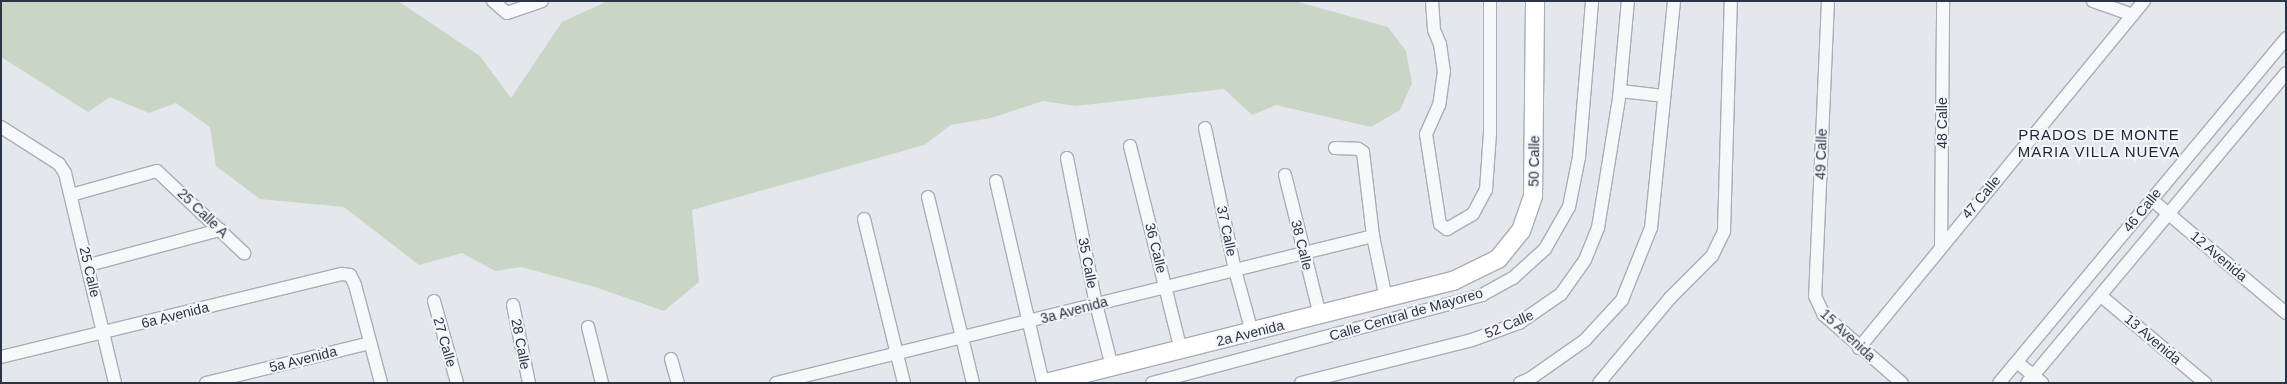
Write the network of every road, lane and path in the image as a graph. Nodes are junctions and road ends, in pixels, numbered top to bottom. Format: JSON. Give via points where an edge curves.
{"nodes":[{"id":1,"x":542,"y":1,"type":"edge"},
{"id":2,"x":1432,"y":1,"type":"edge"},
{"id":3,"x":1490,"y":1,"type":"edge"},
{"id":4,"x":1535,"y":1,"type":"edge"},
{"id":5,"x":1592,"y":1,"type":"edge"},
{"id":6,"x":1628,"y":1,"type":"edge"},
{"id":7,"x":1674,"y":1,"type":"edge"},
{"id":8,"x":1731,"y":1,"type":"edge"},
{"id":9,"x":1828,"y":1,"type":"edge"},
{"id":10,"x":1943,"y":1,"type":"edge"},
{"id":11,"x":2093,"y":1,"type":"edge"},
{"id":12,"x":2144,"y":1,"type":"edge"},
{"id":13,"x":495,"y":3,"type":"edge"},
{"id":14,"x":2133,"y":15,"type":"junction"},
{"id":15,"x":2286,"y":38,"type":"edge"},
{"id":16,"x":2286,"y":73,"type":"edge"},
{"id":17,"x":1620,"y":91,"type":"junction"},
{"id":18,"x":1664,"y":96,"type":"junction"},
{"id":19,"x":1,"y":127,"type":"edge"},
{"id":20,"x":1205,"y":128,"type":"dead end"},
{"id":21,"x":1130,"y":146,"type":"dead end"},
{"id":22,"x":1335,"y":148,"type":"dead end"},
{"id":23,"x":1067,"y":158,"type":"dead end"},
{"id":24,"x":1285,"y":175,"type":"dead end"},
{"id":25,"x":996,"y":181,"type":"dead end"},
{"id":26,"x":72,"y":195,"type":"junction"},
{"id":27,"x":928,"y":197,"type":"dead end"},
{"id":28,"x":2151,"y":199,"type":"junction"},
{"id":29,"x":2169,"y":213,"type":"junction"},
{"id":30,"x":864,"y":219,"type":"dead end"},
{"id":31,"x":220,"y":230,"type":"junction"},
{"id":32,"x":1373,"y":236,"type":"junction"},
{"id":33,"x":1941,"y":246,"type":"junction"},
{"id":34,"x":244,"y":253,"type":"dead end"},
{"id":35,"x":1303,"y":253,"type":"junction"},
{"id":36,"x":89,"y":265,"type":"junction"},
{"id":37,"x":1235,"y":270,"type":"junction"},
{"id":38,"x":1453,"y":281,"type":"joint"},
{"id":39,"x":1166,"y":286,"type":"junction"},
{"id":40,"x":2101,"y":296,"type":"junction"},
{"id":41,"x":1386,"y":299,"type":"junction"},
{"id":42,"x":434,"y":301,"type":"dead end"},
{"id":43,"x":1096,"y":304,"type":"junction"},
{"id":44,"x":513,"y":305,"type":"dead end"},
{"id":45,"x":1818,"y":306,"type":"joint"},
{"id":46,"x":2286,"y":313,"type":"edge"},
{"id":47,"x":1320,"y":315,"type":"junction"},
{"id":48,"x":1030,"y":321,"type":"junction"},
{"id":49,"x":588,"y":327,"type":"dead end"},
{"id":50,"x":1252,"y":332,"type":"junction"},
{"id":51,"x":103,"y":333,"type":"junction"},
{"id":52,"x":962,"y":337,"type":"junction"},
{"id":53,"x":370,"y":343,"type":"junction"},
{"id":54,"x":1860,"y":348,"type":"junction"},
{"id":55,"x":1181,"y":350,"type":"junction"},
{"id":56,"x":896,"y":353,"type":"junction"},
{"id":57,"x":1,"y":357,"type":"edge"},
{"id":58,"x":672,"y":359,"type":"dead end"},
{"id":59,"x":2017,"y":362,"type":"junction"},
{"id":60,"x":1112,"y":367,"type":"junction"},
{"id":61,"x":822,"y":377,"type":"edge"},
{"id":62,"x":2034,"y":380,"type":"edge"},
{"id":63,"x":116,"y":383,"type":"edge"},
{"id":64,"x":206,"y":383,"type":"edge"},
{"id":65,"x":381,"y":383,"type":"edge"},
{"id":66,"x":456,"y":383,"type":"edge"},
{"id":67,"x":528,"y":383,"type":"edge"},
{"id":68,"x":602,"y":383,"type":"edge"},
{"id":69,"x":678,"y":383,"type":"edge"},
{"id":70,"x":776,"y":383,"type":"edge"},
{"id":71,"x":904,"y":383,"type":"edge"},
{"id":72,"x":973,"y":383,"type":"edge"},
{"id":73,"x":1044,"y":383,"type":"edge"},
{"id":74,"x":1152,"y":383,"type":"edge"},
{"id":75,"x":1301,"y":383,"type":"edge"},
{"id":76,"x":1520,"y":383,"type":"edge"},
{"id":77,"x":1599,"y":383,"type":"edge"},
{"id":78,"x":1902,"y":383,"type":"edge"},
{"id":79,"x":1998,"y":383,"type":"edge"},
{"id":80,"x":2205,"y":383,"type":"edge"}],
"edges":[{"from":1,"to":13,"type":"street","via":[[507,13]]},
{"from":2,"to":3,"type":"street","via":[[1434,30],[1440,44],[1444,71],[1439,105],[1426,134],[1440,224],[1447,229],[1473,214],[1486,190],[1490,142]]},
{"from":4,"to":38,"type":"main road","name":"50 Calle","via":[[1535,183],[1531,206],[1521,231],[1506,251],[1480,270]]},
{"from":5,"to":74,"type":"street","name":"Calle Central de Mayoreo","via":[[1579,157],[1569,207],[1545,249],[1513,278],[1482,295]]},
{"from":6,"to":17,"type":"street","name":"52 Calle"},
{"from":7,"to":18,"type":"street"},
{"from":8,"to":77,"type":"street","via":[[1724,231],[1712,256],[1670,298]]},
{"from":9,"to":45,"type":"street","name":"49 Calle","via":[[1815,296]]},
{"from":10,"to":33,"type":"street","name":"48 Calle"},
{"from":11,"to":14,"type":"street"},
{"from":12,"to":14,"type":"street","name":"47 Calle"},
{"from":14,"to":33,"type":"street","name":"47 Calle"},
{"from":15,"to":28,"type":"street","name":"46 Calle"},
{"from":16,"to":29,"type":"street","name":"46 Calle"},
{"from":17,"to":18,"type":"street"},
{"from":17,"to":75,"type":"street","name":"52 Calle","via":[[1598,228],[1585,260],[1561,294],[1519,322],[1472,340]]},
{"from":18,"to":76,"type":"street","via":[[1651,228],[1622,300],[1584,340]]},
{"from":19,"to":26,"type":"street","name":"25 Calle","via":[[59,164]]},
{"from":20,"to":37,"type":"street","name":"37 Calle"},
{"from":21,"to":39,"type":"street","name":"36 Calle"},
{"from":22,"to":32,"type":"street","via":[[1363,152]]},
{"from":23,"to":43,"type":"street","name":"35 Calle"},
{"from":24,"to":35,"type":"street","name":"38 Calle"},
{"from":25,"to":48,"type":"street"},
{"from":26,"to":31,"type":"street","name":"25 Calle A","via":[[157,171]]},
{"from":26,"to":36,"type":"street","name":"25 Calle"},
{"from":27,"to":52,"type":"street"},
{"from":28,"to":29,"type":"street","name":"12 Avenida"},
{"from":28,"to":59,"type":"street","name":"46 Calle"},
{"from":29,"to":40,"type":"street","name":"46 Calle"},
{"from":29,"to":46,"type":"street","name":"12 Avenida"},
{"from":30,"to":56,"type":"street"},
{"from":31,"to":34,"type":"street","name":"25 Calle A"},
{"from":31,"to":36,"type":"street"},
{"from":32,"to":35,"type":"street","name":"3a Avenida"},
{"from":32,"to":41,"type":"street"},
{"from":33,"to":54,"type":"street","name":"47 Calle"},
{"from":35,"to":37,"type":"street","name":"3a Avenida"},
{"from":35,"to":47,"type":"street","name":"38 Calle"},
{"from":36,"to":51,"type":"street","name":"25 Calle"},
{"from":37,"to":39,"type":"street","name":"3a Avenida"},
{"from":37,"to":50,"type":"street","name":"37 Calle"},
{"from":38,"to":41,"type":"main road","name":"2a Avenida"},
{"from":39,"to":43,"type":"street","name":"3a Avenida"},
{"from":39,"to":55,"type":"street","name":"36 Calle"},
{"from":40,"to":62,"type":"street","name":"46 Calle"},
{"from":40,"to":80,"type":"street","name":"13 Avenida"},
{"from":41,"to":47,"type":"main road","name":"2a Avenida"},
{"from":42,"to":66,"type":"street","name":"27 Calle"},
{"from":43,"to":48,"type":"street","name":"3a Avenida"},
{"from":43,"to":60,"type":"street","name":"35 Calle"},
{"from":44,"to":67,"type":"street","name":"28 Calle"},
{"from":45,"to":54,"type":"street","name":"15 Avenida"},
{"from":47,"to":50,"type":"main road","name":"2a Avenida"},
{"from":48,"to":52,"type":"street","name":"3a Avenida"},
{"from":48,"to":73,"type":"street"},
{"from":49,"to":68,"type":"street"},
{"from":50,"to":55,"type":"main road","name":"2a Avenida"},
{"from":51,"to":53,"type":"street","name":"6a Avenida","via":[[350,274]]},
{"from":51,"to":57,"type":"street","name":"6a Avenida"},
{"from":51,"to":63,"type":"street","name":"25 Calle"},
{"from":52,"to":56,"type":"street","name":"3a Avenida"},
{"from":52,"to":72,"type":"street"},
{"from":53,"to":64,"type":"street","name":"5a Avenida"},
{"from":53,"to":65,"type":"street"},
{"from":54,"to":78,"type":"street","name":"15 Avenida"},
{"from":55,"to":60,"type":"main road","name":"2a Avenida"},
{"from":56,"to":61,"type":"street","name":"3a Avenida"},
{"from":56,"to":71,"type":"street"},
{"from":58,"to":69,"type":"street"},
{"from":59,"to":62,"type":"street"},
{"from":59,"to":79,"type":"street","name":"46 Calle"},
{"from":60,"to":73,"type":"main road","name":"2a Avenida"},
{"from":61,"to":70,"type":"street","name":"3a Avenida"}]}
